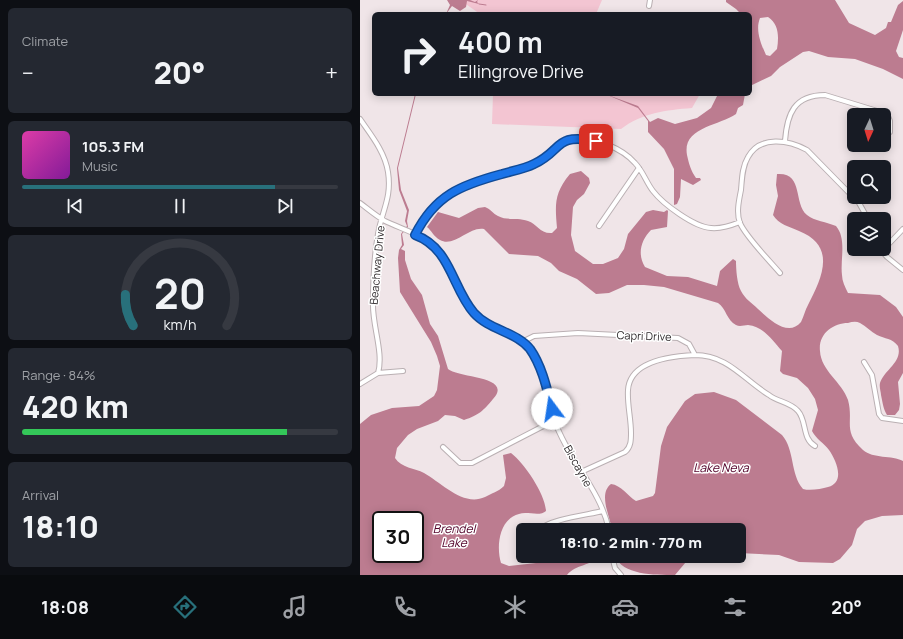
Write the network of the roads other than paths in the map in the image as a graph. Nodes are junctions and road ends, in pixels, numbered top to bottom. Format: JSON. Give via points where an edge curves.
{"nodes":[{"id":1,"x":650,"y":0,"type":"edge"},
{"id":2,"x":649,"y":6,"type":"dead end"},
{"id":3,"x":867,"y":108,"type":"edge"},
{"id":4,"x":360,"y":119,"type":"edge"},
{"id":5,"x":785,"y":141,"type":"junction"},
{"id":6,"x":639,"y":168,"type":"junction"},
{"id":7,"x":360,"y":204,"type":"edge"},
{"id":8,"x":864,"y":212,"type":"edge"},
{"id":9,"x":381,"y":218,"type":"junction"},
{"id":10,"x":740,"y":222,"type":"junction"},
{"id":11,"x":599,"y":226,"type":"dead end"},
{"id":12,"x":903,"y":229,"type":"edge"},
{"id":13,"x":413,"y":234,"type":"junction"},
{"id":14,"x":891,"y":240,"type":"edge"},
{"id":15,"x":888,"y":256,"type":"edge"},
{"id":16,"x":903,"y":270,"type":"edge"},
{"id":17,"x":780,"y":273,"type":"dead end"},
{"id":18,"x":522,"y":342,"type":"junction"},
{"id":19,"x":695,"y":355,"type":"junction"},
{"id":20,"x":864,"y":362,"type":"dead end"},
{"id":21,"x":403,"y":371,"type":"dead end"},
{"id":22,"x":378,"y":373,"type":"junction"},
{"id":23,"x":360,"y":384,"type":"edge"},
{"id":24,"x":555,"y":420,"type":"junction"},
{"id":25,"x":903,"y":421,"type":"edge"},
{"id":26,"x":815,"y":446,"type":"dead end"},
{"id":27,"x":443,"y":447,"type":"dead end"},
{"id":28,"x":581,"y":472,"type":"junction"},
{"id":29,"x":603,"y":511,"type":"junction"},
{"id":30,"x":549,"y":523,"type":"edge"},
{"id":31,"x":607,"y":523,"type":"edge"},
{"id":32,"x":615,"y":563,"type":"edge"},
{"id":33,"x":619,"y":574,"type":"edge"}],
"edges":[{"from":1,"to":2,"type":"street"},
{"from":3,"to":5,"type":"street","via":[[825,95],[802,100],[793,108],[787,120]]},
{"from":4,"to":9,"type":"street","name":"Beachway Drive","via":[[378,146],[388,172],[389,196]]},
{"from":5,"to":8,"type":"street","via":[[798,145],[814,155]]},
{"from":5,"to":10,"type":"street","via":[[762,144],[748,156],[744,165],[739,202]]},
{"from":6,"to":10,"type":"street","via":[[660,200],[697,224],[706,228],[724,228]]},
{"from":6,"to":11,"type":"street"},
{"from":6,"to":13,"type":"street","via":[[622,152],[611,146],[581,138],[571,139],[562,142],[534,165],[477,180],[450,193],[440,200]]},
{"from":7,"to":9,"type":"street","name":"Biscayne"},
{"from":9,"to":13,"type":"street","name":"Biscayne"},
{"from":9,"to":22,"type":"street","name":"Beachway Drive","via":[[373,303],[380,361]]},
{"from":10,"to":17,"type":"street"},
{"from":12,"to":14,"type":"street"},
{"from":13,"to":18,"type":"street","name":"Biscayne","via":[[433,244],[444,258],[475,314]]},
{"from":15,"to":16,"type":"street"},
{"from":18,"to":19,"type":"street","name":"Capri Drive","via":[[534,336],[578,333],[668,336],[689,344]]},
{"from":18,"to":24,"type":"street","name":"Biscayne","via":[[531,351],[539,366]]},
{"from":19,"to":26,"type":"street","via":[[714,358],[731,365],[768,395],[794,407],[802,416],[809,440]]},
{"from":19,"to":28,"type":"street","via":[[653,362],[636,371],[630,380],[628,391],[631,426],[629,448]]},
{"from":20,"to":25,"type":"street","via":[[872,375],[879,414],[882,418]]},
{"from":21,"to":22,"type":"street"},
{"from":22,"to":23,"type":"street"},
{"from":24,"to":27,"type":"street","via":[[472,463],[460,463]]},
{"from":24,"to":28,"type":"street","name":"Biscayne"},
{"from":28,"to":29,"type":"street","name":"Biscayne"},
{"from":29,"to":30,"type":"street"},
{"from":29,"to":31,"type":"street","name":"Biscayne"},
{"from":32,"to":33,"type":"street"}]}
